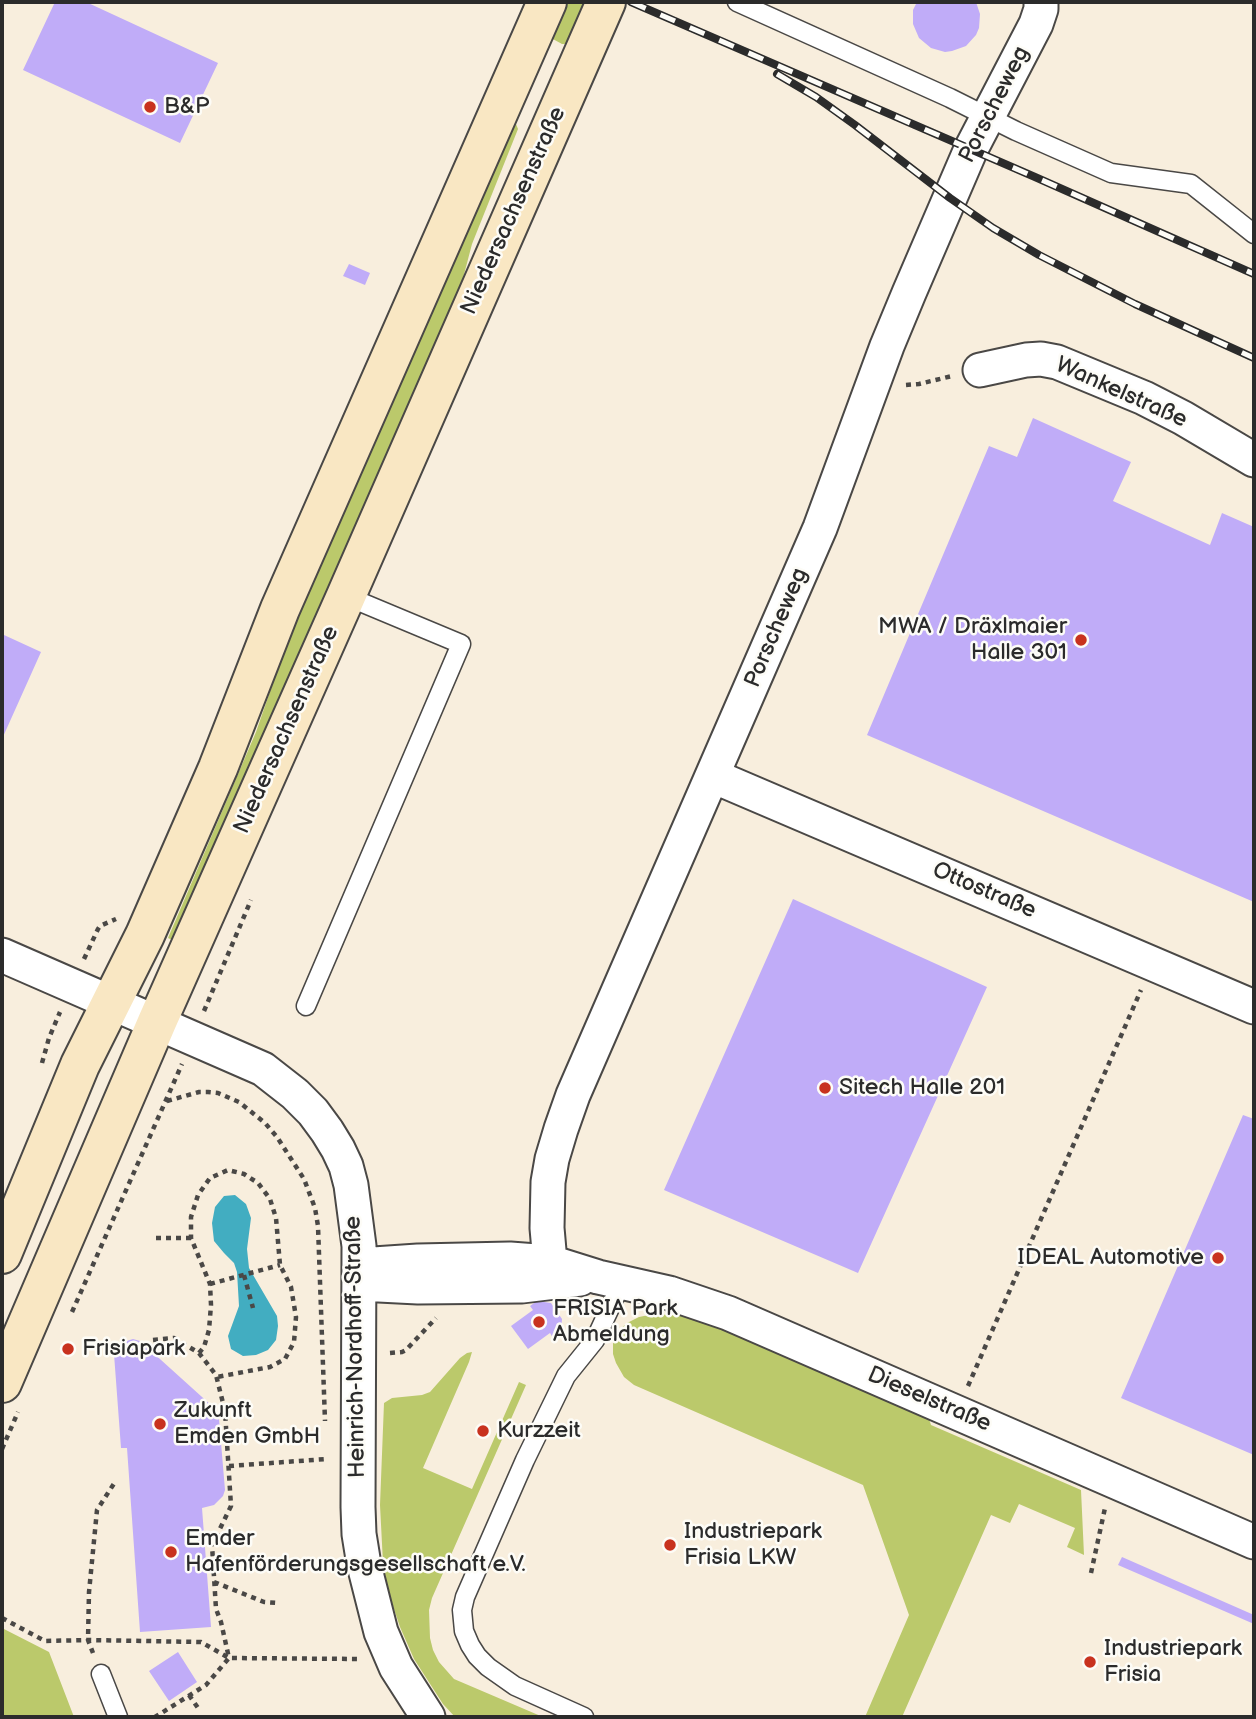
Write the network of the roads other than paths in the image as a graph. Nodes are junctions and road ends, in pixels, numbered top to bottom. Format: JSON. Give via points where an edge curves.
{"nodes":[{"id":1,"x":547,"y":2,"type":"edge"},
{"id":2,"x":606,"y":2,"type":"edge"},
{"id":3,"x":737,"y":2,"type":"edge"},
{"id":4,"x":1041,"y":2,"type":"edge"},
{"id":5,"x":522,"y":57,"type":"junction"},
{"id":6,"x":572,"y":78,"type":"junction"},
{"id":7,"x":987,"y":116,"type":"junction"},
{"id":8,"x":1254,"y":234,"type":"edge"},
{"id":9,"x":980,"y":370,"type":"road end"},
{"id":10,"x":1254,"y":460,"type":"edge"},
{"id":11,"x":346,"y":596,"type":"junction"},
{"id":12,"x":713,"y":776,"type":"junction"},
{"id":13,"x":2,"y":955,"type":"edge"},
{"id":14,"x":111,"y":1002,"type":"junction"},
{"id":15,"x":306,"y":1006,"type":"dead end"},
{"id":16,"x":1254,"y":1007,"type":"edge"},
{"id":17,"x":157,"y":1022,"type":"junction"},
{"id":18,"x":3,"y":1249,"type":"edge"},
{"id":19,"x":550,"y":1262,"type":"junction"},
{"id":20,"x":359,"y":1275,"type":"junction"},
{"id":21,"x":610,"y":1280,"type":"junction"},
{"id":22,"x":2,"y":1383,"type":"edge"},
{"id":23,"x":1254,"y":1542,"type":"edge"},
{"id":24,"x":101,"y":1674,"type":"dead end"},
{"id":25,"x":118,"y":1717,"type":"edge"},
{"id":26,"x":428,"y":1717,"type":"edge"},
{"id":27,"x":584,"y":1717,"type":"edge"}],
"edges":[{"from":1,"to":5,"type":"main road","name":"Niedersachsenstraße"},
{"from":2,"to":6,"type":"main road","name":"Niedersachsenstraße"},
{"from":3,"to":7,"type":"lane"},
{"from":4,"to":7,"type":"street","name":"Porscheweg","via":[[1036,23]]},
{"from":5,"to":6,"type":"main road","name":"Niedersachsenstraße"},
{"from":5,"to":14,"type":"main road","name":"Niedersachsenstraße","via":[[280,609],[218,768]]},
{"from":6,"to":11,"type":"main road","name":"Niedersachsenstraße"},
{"from":7,"to":8,"type":"lane","via":[[1111,173],[1191,184]]},
{"from":7,"to":12,"type":"street","name":"Porscheweg","via":[[909,293],[820,528]]},
{"from":9,"to":10,"type":"street","name":"Wankelstraße","via":[[1026,360],[1057,362],[1144,398]]},
{"from":11,"to":15,"type":"lane","via":[[461,645]]},
{"from":11,"to":17,"type":"main road","name":"Niedersachsenstraße"},
{"from":12,"to":16,"type":"street","name":"Ottostraße"},
{"from":12,"to":19,"type":"street","name":"Porscheweg","via":[[561,1129],[548,1182]]},
{"from":13,"to":14,"type":"street","name":"Heinrich-Nordhoff-Straße"},
{"from":14,"to":17,"type":"street","name":"Heinrich-Nordhoff-Straße"},
{"from":14,"to":18,"type":"main road","name":"Niedersachsenstraße"},
{"from":17,"to":20,"type":"street","name":"Heinrich-Nordhoff-Straße","via":[[263,1069],[313,1112],[346,1166],[355,1208]]},
{"from":17,"to":22,"type":"main road","name":"Niedersachsenstraße"},
{"from":19,"to":20,"type":"street","name":"Dieselstraße","via":[[418,1261]]},
{"from":19,"to":21,"type":"street","name":"Dieselstraße"},
{"from":20,"to":21,"type":"street","name":"Dieselstraße","via":[[418,1287]]},
{"from":20,"to":26,"type":"street","name":"Heinrich-Nordhoff-Straße","via":[[359,1534],[381,1632],[396,1667]]},
{"from":21,"to":23,"type":"street","name":"Dieselstraße","via":[[728,1313]]},
{"from":21,"to":27,"type":"lane","via":[[603,1324],[566,1376],[491,1536],[462,1610],[470,1645],[488,1667],[515,1686]]},
{"from":24,"to":25,"type":"lane"}]}
